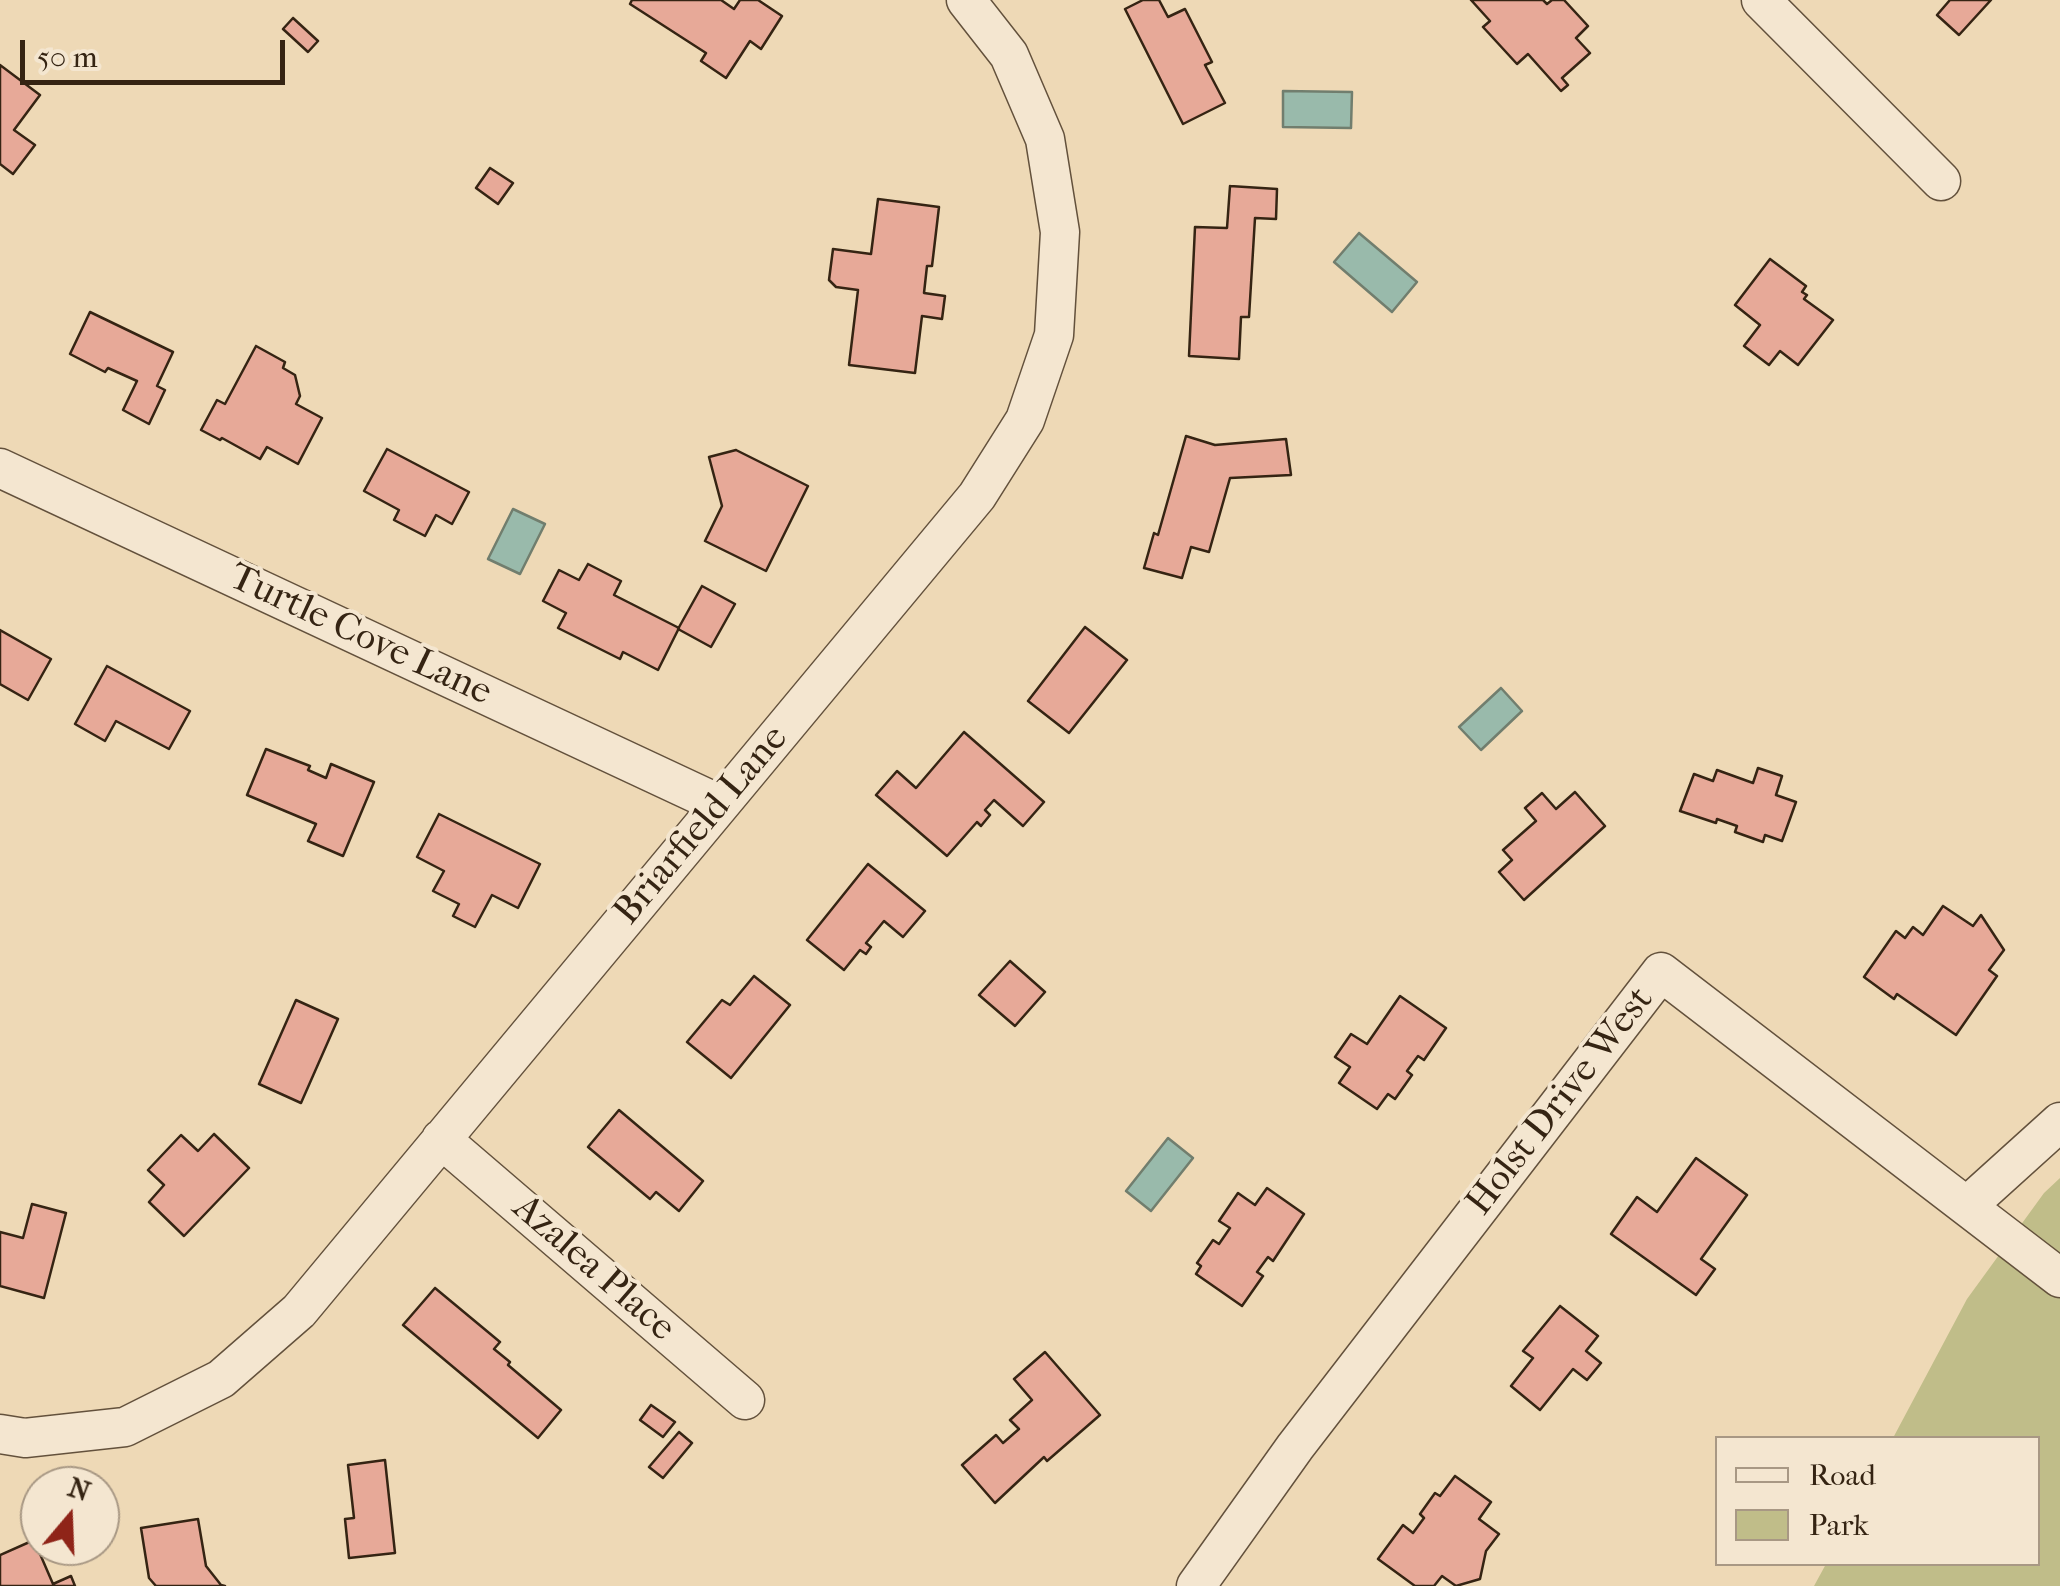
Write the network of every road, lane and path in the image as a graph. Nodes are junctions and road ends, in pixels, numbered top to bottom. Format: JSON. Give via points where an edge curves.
{"nodes":[{"id":1,"x":966,"y":0,"type":"edge"},
{"id":2,"x":1761,"y":0,"type":"edge"},
{"id":3,"x":1940,"y":181,"type":"dead end"},
{"id":4,"x":0,"y":468,"type":"edge"},
{"id":5,"x":720,"y":804,"type":"junction"},
{"id":6,"x":2060,"y":1122,"type":"edge"},
{"id":7,"x":442,"y":1138,"type":"junction"},
{"id":8,"x":1966,"y":1206,"type":"junction"},
{"id":9,"x":2060,"y":1278,"type":"edge"},
{"id":10,"x":745,"y":1400,"type":"dead end"},
{"id":11,"x":0,"y":1434,"type":"edge"},
{"id":12,"x":1196,"y":1586,"type":"edge"}],
"edges":[{"from":1,"to":5,"type":"street","name":"Briarfield Lane","via":[[1009,55],[1045,139],[1060,232],[1054,335],[1025,420],[977,496]]},
{"from":2,"to":3,"type":"street"},
{"from":4,"to":5,"type":"street","name":"Turtle Cove Lane"},
{"from":5,"to":7,"type":"street","name":"Briarfield Lane"},
{"from":6,"to":8,"type":"street"},
{"from":7,"to":10,"type":"street","name":"Azalea Place"},
{"from":7,"to":11,"type":"street","name":"Briarfield Lane","via":[[299,1311],[221,1379],[125,1427],[25,1438]]},
{"from":8,"to":9,"type":"street","name":"Holst Drive West"},
{"from":8,"to":12,"type":"street","name":"Holst Drive West","via":[[1661,972]]}]}
